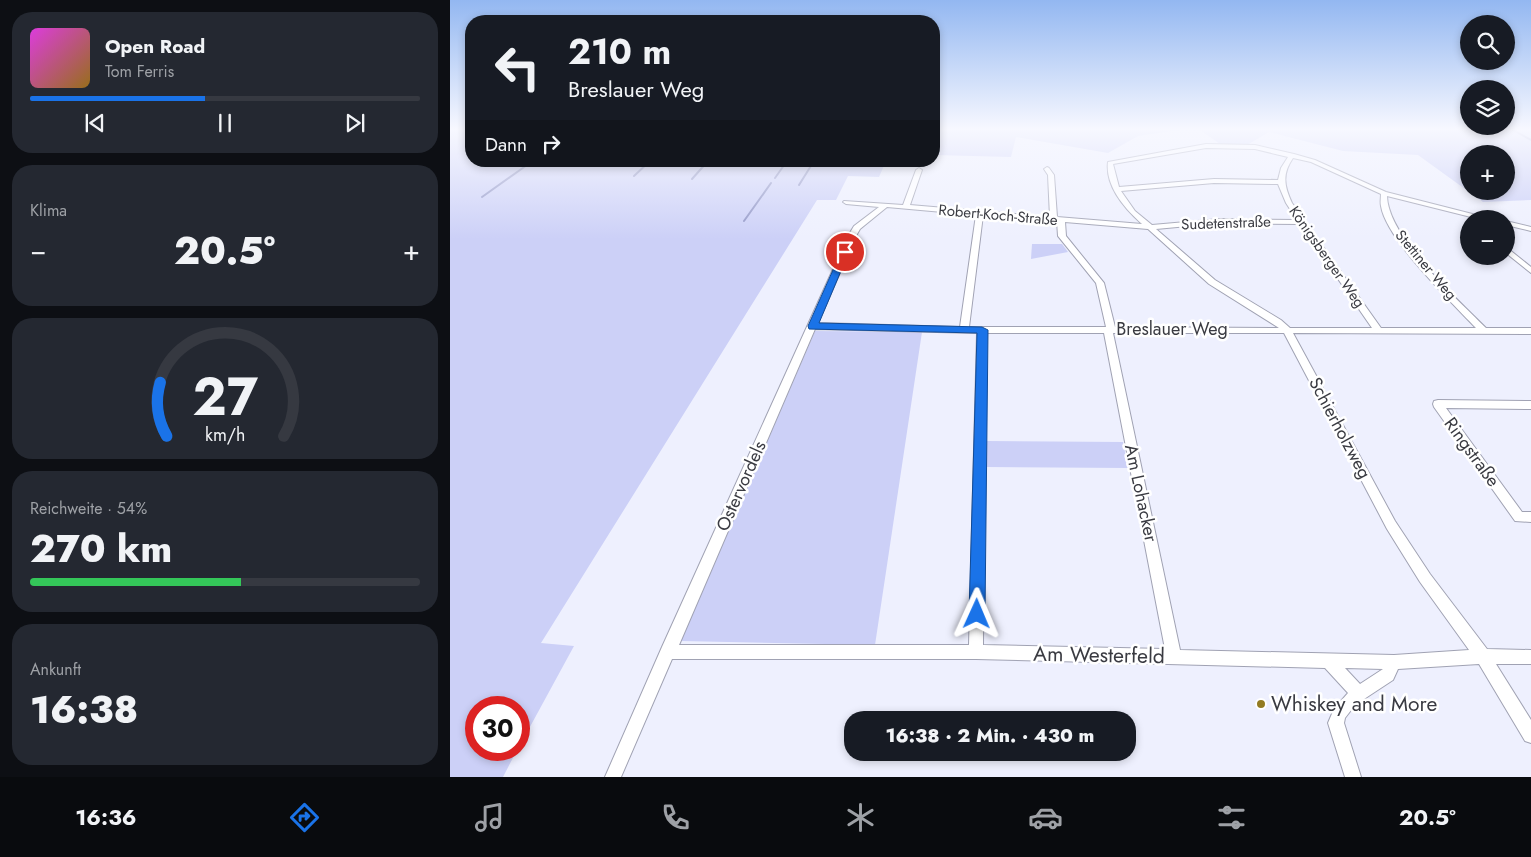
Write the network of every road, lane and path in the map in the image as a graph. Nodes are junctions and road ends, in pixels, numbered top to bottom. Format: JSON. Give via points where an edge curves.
{"nodes":[{"id":1,"x":1111,"y":166,"type":"edge"},
{"id":2,"x":1285,"y":166,"type":"edge"},
{"id":3,"x":1325,"y":166,"type":"edge"},
{"id":4,"x":919,"y":170,"type":"dead end"},
{"id":5,"x":1047,"y":170,"type":"dead end"},
{"id":6,"x":1280,"y":182,"type":"junction"},
{"id":7,"x":1116,"y":188,"type":"junction"},
{"id":8,"x":1384,"y":193,"type":"junction"},
{"id":9,"x":846,"y":202,"type":"dead end"},
{"id":10,"x":884,"y":206,"type":"junction"},
{"id":11,"x":906,"y":207,"type":"junction"},
{"id":12,"x":980,"y":214,"type":"junction"},
{"id":13,"x":1460,"y":214,"type":"edge"},
{"id":14,"x":1058,"y":220,"type":"junction"},
{"id":15,"x":1302,"y":222,"type":"junction"},
{"id":16,"x":1515,"y":225,"type":"edge"},
{"id":17,"x":1150,"y":227,"type":"junction"},
{"id":18,"x":1531,"y":229,"type":"edge"},
{"id":19,"x":1515,"y":257,"type":"edge"},
{"id":20,"x":1531,"y":271,"type":"edge"},
{"id":21,"x":813,"y":326,"type":"junction"},
{"id":22,"x":1109,"y":329,"type":"junction"},
{"id":23,"x":964,"y":330,"type":"junction"},
{"id":24,"x":982,"y":330,"type":"junction"},
{"id":25,"x":1287,"y":330,"type":"junction"},
{"id":26,"x":1378,"y":330,"type":"junction"},
{"id":27,"x":1484,"y":331,"type":"junction"},
{"id":28,"x":1531,"y":331,"type":"edge"},
{"id":29,"x":1531,"y":405,"type":"edge"},
{"id":30,"x":1531,"y":517,"type":"edge"},
{"id":31,"x":667,"y":652,"type":"junction"},
{"id":32,"x":976,"y":652,"type":"junction"},
{"id":33,"x":1174,"y":656,"type":"junction"},
{"id":34,"x":1483,"y":656,"type":"junction"},
{"id":35,"x":1531,"y":657,"type":"edge"},
{"id":36,"x":1328,"y":660,"type":"junction"},
{"id":37,"x":1394,"y":662,"type":"junction"},
{"id":38,"x":1359,"y":694,"type":"junction"},
{"id":39,"x":1531,"y":735,"type":"edge"},
{"id":40,"x":613,"y":777,"type":"edge"},
{"id":41,"x":1353,"y":777,"type":"edge"}],
"edges":[{"from":1,"to":7,"type":"street","name":"Schierholzweg"},
{"from":2,"to":6,"type":"street"},
{"from":3,"to":8,"type":"street"},
{"from":4,"to":11,"type":"street"},
{"from":5,"to":14,"type":"street","name":"Am Lohacker","via":[[1051,175]]},
{"from":6,"to":7,"type":"street","via":[[1214,181]]},
{"from":6,"to":15,"type":"street","name":"Königsberger Weg"},
{"from":7,"to":17,"type":"street","name":"Schierholzweg","via":[[1133,212]]},
{"from":8,"to":13,"type":"street"},
{"from":8,"to":27,"type":"street","name":"Stettiner Weg","via":[[1385,212],[1406,245]]},
{"from":9,"to":10,"type":"street","name":"Robert-Koch-Straße"},
{"from":10,"to":11,"type":"street","name":"Robert-Koch-Straße"},
{"from":10,"to":21,"type":"street","name":"Ostervordels","via":[[852,236]]},
{"from":11,"to":12,"type":"street","name":"Robert-Koch-Straße"},
{"from":12,"to":14,"type":"street","name":"Robert-Koch-Straße"},
{"from":12,"to":23,"type":"street"},
{"from":14,"to":17,"type":"street","name":"Robert-Koch-Straße"},
{"from":14,"to":22,"type":"street","name":"Am Lohacker","via":[[1062,236],[1100,283]]},
{"from":15,"to":17,"type":"street","name":"Sudetenstraße","via":[[1220,221]]},
{"from":15,"to":26,"type":"street","name":"Königsberger Weg"},
{"from":16,"to":18,"type":"street"},
{"from":17,"to":25,"type":"street","name":"Schierholzweg","via":[[1212,282]]},
{"from":19,"to":20,"type":"street"},
{"from":21,"to":23,"type":"street","name":"Breslauer Weg"},
{"from":21,"to":31,"type":"street","name":"Ostervordels"},
{"from":22,"to":24,"type":"street","name":"Breslauer Weg"},
{"from":22,"to":25,"type":"street","name":"Breslauer Weg"},
{"from":22,"to":33,"type":"street","name":"Am Lohacker"},
{"from":23,"to":24,"type":"street","name":"Breslauer Weg"},
{"from":24,"to":32,"type":"street"},
{"from":25,"to":26,"type":"street","name":"Breslauer Weg"},
{"from":25,"to":34,"type":"street","name":"Schierholzweg","via":[[1391,525],[1425,578]]},
{"from":26,"to":27,"type":"street","name":"Breslauer Weg"},
{"from":27,"to":28,"type":"street","name":"Breslauer Weg"},
{"from":29,"to":30,"type":"street","name":"Ringstraße","via":[[1438,404],[1519,516]]},
{"from":31,"to":32,"type":"street","name":"Am Westerfeld"},
{"from":31,"to":40,"type":"street","name":"Ostervordels"},
{"from":32,"to":33,"type":"street","name":"Am Westerfeld"},
{"from":33,"to":36,"type":"street","name":"Am Westerfeld"},
{"from":34,"to":35,"type":"street","name":"Am Westerfeld"},
{"from":34,"to":37,"type":"street","name":"Am Westerfeld"},
{"from":34,"to":39,"type":"street","name":"Schierholzweg"},
{"from":36,"to":37,"type":"street","name":"Am Westerfeld"},
{"from":36,"to":38,"type":"street"},
{"from":37,"to":38,"type":"street","via":[[1388,675]]},
{"from":38,"to":41,"type":"street","via":[[1350,700],[1336,723]]}]}
